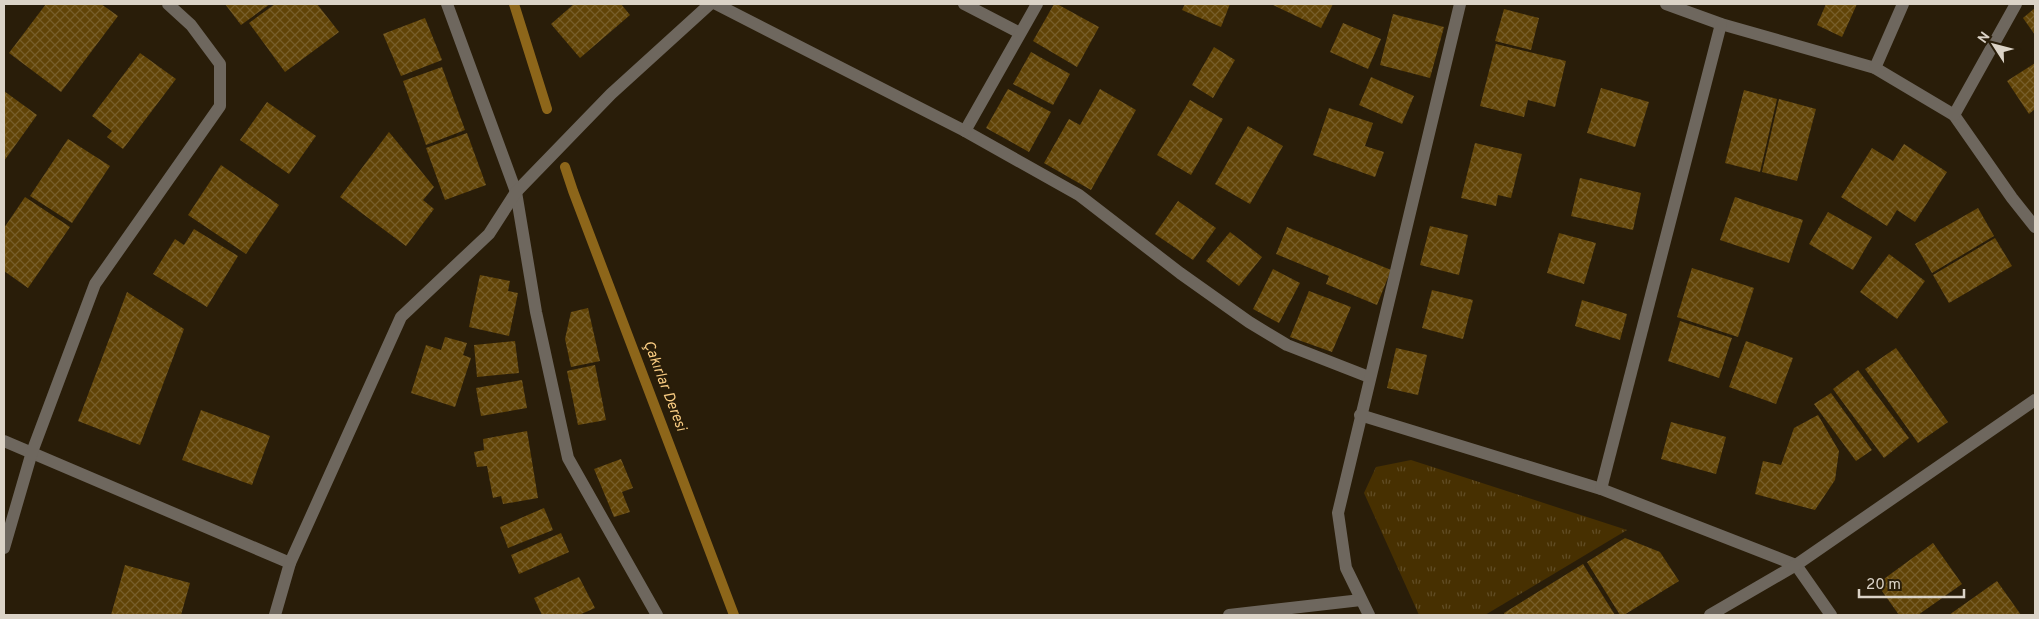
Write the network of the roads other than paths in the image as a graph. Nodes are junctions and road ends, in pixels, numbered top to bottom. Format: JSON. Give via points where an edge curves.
{"nodes":[{"id":1,"x":168,"y":4,"type":"edge"},
{"id":2,"x":447,"y":4,"type":"edge"},
{"id":3,"x":710,"y":4,"type":"edge"},
{"id":4,"x":716,"y":4,"type":"edge"},
{"id":5,"x":964,"y":4,"type":"edge"},
{"id":6,"x":1037,"y":4,"type":"edge"},
{"id":7,"x":1460,"y":4,"type":"edge"},
{"id":8,"x":1666,"y":4,"type":"edge"},
{"id":9,"x":1903,"y":4,"type":"edge"},
{"id":10,"x":2016,"y":4,"type":"edge"},
{"id":11,"x":1721,"y":24,"type":"junction"},
{"id":12,"x":1020,"y":32,"type":"junction"},
{"id":13,"x":1875,"y":68,"type":"junction"},
{"id":14,"x":1954,"y":115,"type":"junction"},
{"id":15,"x":965,"y":131,"type":"junction"},
{"id":16,"x":516,"y":192,"type":"junction"},
{"id":17,"x":2035,"y":227,"type":"edge"},
{"id":18,"x":1369,"y":377,"type":"junction"},
{"id":19,"x":2035,"y":400,"type":"edge"},
{"id":20,"x":1360,"y":415,"type":"junction"},
{"id":21,"x":4,"y":441,"type":"edge"},
{"id":22,"x":32,"y":452,"type":"junction"},
{"id":23,"x":1601,"y":489,"type":"junction"},
{"id":24,"x":4,"y":548,"type":"edge"},
{"id":25,"x":290,"y":564,"type":"junction"},
{"id":26,"x":1796,"y":565,"type":"junction"},
{"id":27,"x":1361,"y":600,"type":"junction"},
{"id":28,"x":275,"y":615,"type":"edge"},
{"id":29,"x":657,"y":615,"type":"edge"},
{"id":30,"x":1229,"y":615,"type":"edge"},
{"id":31,"x":1369,"y":615,"type":"edge"},
{"id":32,"x":1710,"y":615,"type":"edge"},
{"id":33,"x":1831,"y":615,"type":"edge"}],
"edges":[{"from":1,"to":22,"type":"street","via":[[191,25],[220,64],[220,106],[95,284]]},
{"from":2,"to":16,"type":"street"},
{"from":3,"to":16,"type":"street","via":[[611,94]]},
{"from":4,"to":15,"type":"street"},
{"from":5,"to":12,"type":"street"},
{"from":6,"to":12,"type":"street"},
{"from":7,"to":18,"type":"street"},
{"from":8,"to":11,"type":"street"},
{"from":9,"to":13,"type":"street"},
{"from":10,"to":14,"type":"street"},
{"from":11,"to":13,"type":"street"},
{"from":11,"to":23,"type":"street"},
{"from":12,"to":15,"type":"street"},
{"from":13,"to":14,"type":"street"},
{"from":14,"to":17,"type":"street"},
{"from":15,"to":18,"type":"street","via":[[1079,195],[1249,322],[1287,344]]},
{"from":16,"to":25,"type":"street","via":[[489,234],[402,317]]},
{"from":16,"to":29,"type":"street","via":[[536,312],[568,458]]},
{"from":18,"to":20,"type":"street"},
{"from":19,"to":26,"type":"street"},
{"from":20,"to":23,"type":"street"},
{"from":20,"to":27,"type":"street","via":[[1338,513],[1346,568]]},
{"from":21,"to":22,"type":"street"},
{"from":22,"to":24,"type":"street"},
{"from":22,"to":25,"type":"street"},
{"from":23,"to":26,"type":"street"},
{"from":25,"to":28,"type":"street"},
{"from":26,"to":32,"type":"street"},
{"from":26,"to":33,"type":"street"},
{"from":27,"to":30,"type":"street"},
{"from":27,"to":31,"type":"street"}]}
